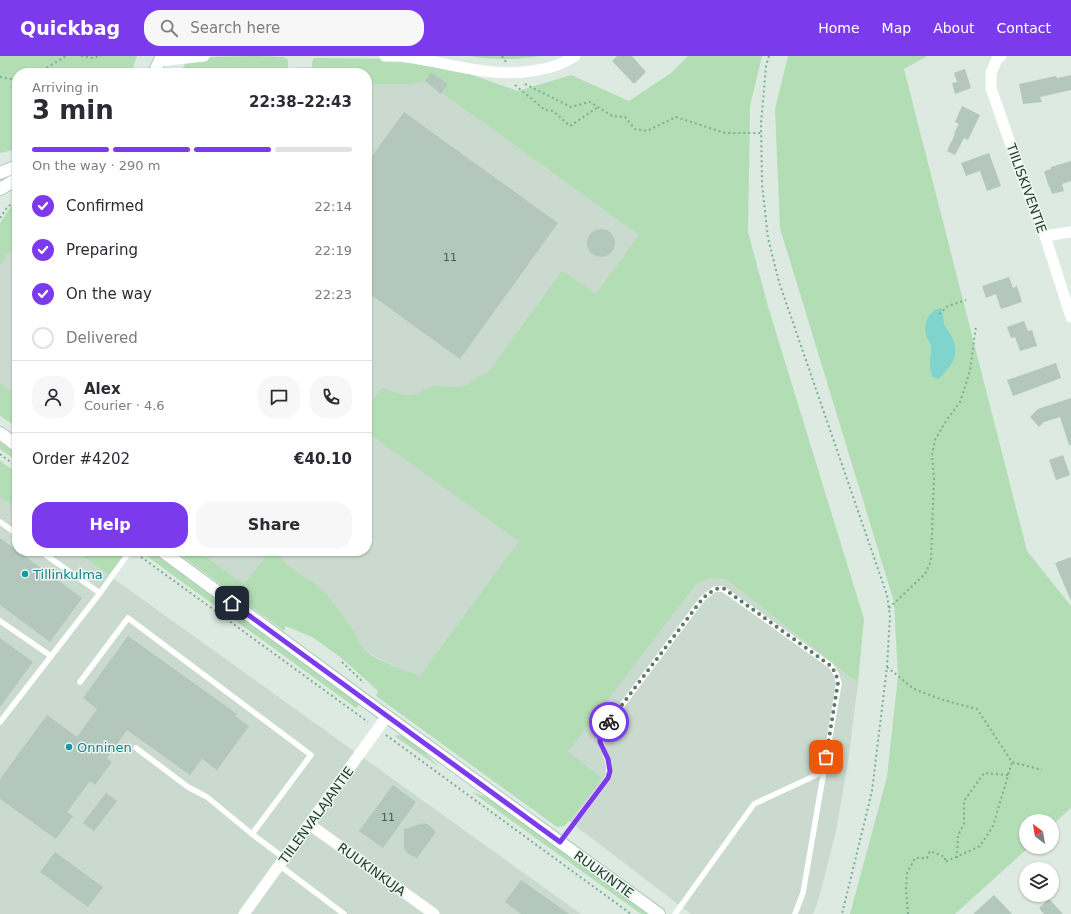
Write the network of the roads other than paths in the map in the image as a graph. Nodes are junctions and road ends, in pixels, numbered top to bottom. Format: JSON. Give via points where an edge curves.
{"nodes":[{"id":1,"x":204,"y":56,"type":"edge"},
{"id":2,"x":385,"y":56,"type":"edge"},
{"id":3,"x":575,"y":56,"type":"edge"},
{"id":4,"x":997,"y":57,"type":"edge"},
{"id":5,"x":161,"y":58,"type":"edge"},
{"id":6,"x":156,"y":68,"type":"edge"},
{"id":7,"x":12,"y":168,"type":"edge"},
{"id":8,"x":0,"y":173,"type":"edge"},
{"id":9,"x":12,"y":182,"type":"edge"},
{"id":10,"x":0,"y":189,"type":"edge"},
{"id":11,"x":1071,"y":232,"type":"edge"},
{"id":12,"x":1045,"y":236,"type":"junction"},
{"id":13,"x":1071,"y":317,"type":"edge"},
{"id":14,"x":0,"y":433,"type":"edge"},
{"id":15,"x":12,"y":442,"type":"edge"},
{"id":16,"x":0,"y":522,"type":"edge"},
{"id":17,"x":12,"y":530,"type":"edge"},
{"id":18,"x":47,"y":556,"type":"edge"},
{"id":19,"x":126,"y":556,"type":"edge"},
{"id":20,"x":169,"y":556,"type":"edge"},
{"id":21,"x":100,"y":593,"type":"junction"},
{"id":22,"x":0,"y":620,"type":"edge"},
{"id":23,"x":51,"y":656,"type":"junction"},
{"id":24,"x":80,"y":682,"type":"dead end"},
{"id":25,"x":387,"y":716,"type":"junction"},
{"id":26,"x":0,"y":722,"type":"edge"},
{"id":27,"x":136,"y":748,"type":"dead end"},
{"id":28,"x":823,"y":772,"type":"junction"},
{"id":29,"x":309,"y":824,"type":"junction"},
{"id":30,"x":252,"y":834,"type":"junction"},
{"id":31,"x":560,"y":842,"type":"junction"},
{"id":32,"x":282,"y":862,"type":"junction"},
{"id":33,"x":244,"y":914,"type":"edge"},
{"id":34,"x":344,"y":914,"type":"edge"},
{"id":35,"x":434,"y":914,"type":"edge"},
{"id":36,"x":659,"y":914,"type":"edge"},
{"id":37,"x":676,"y":914,"type":"edge"},
{"id":38,"x":796,"y":914,"type":"edge"}],
"edges":[{"from":1,"to":5,"type":"street"},
{"from":2,"to":3,"type":"street","via":[[407,57],[490,73],[513,74],[553,67]]},
{"from":4,"to":12,"type":"street","name":"TIILISKIVENTIE","via":[[991,73],[991,88]]},
{"from":5,"to":6,"type":"street"},
{"from":7,"to":8,"type":"street"},
{"from":9,"to":10,"type":"street"},
{"from":11,"to":12,"type":"street"},
{"from":12,"to":13,"type":"street","name":"TIILISKIVENTIE"},
{"from":14,"to":15,"type":"street"},
{"from":16,"to":17,"type":"lane"},
{"from":18,"to":21,"type":"lane"},
{"from":19,"to":21,"type":"lane"},
{"from":20,"to":25,"type":"street","name":"RUUKINTIE"},
{"from":21,"to":23,"type":"lane"},
{"from":22,"to":23,"type":"lane"},
{"from":23,"to":26,"type":"lane"},
{"from":24,"to":30,"type":"lane","via":[[128,618],[311,756]]},
{"from":25,"to":29,"type":"street","name":"TIILENVALAJANTIE"},
{"from":25,"to":31,"type":"street","name":"RUUKINTIE"},
{"from":27,"to":30,"type":"lane","via":[[188,787],[207,797]]},
{"from":28,"to":31,"type":"lane","via":[[838,683],[836,674],[831,666],[723,588],[715,589],[703,598],[601,733],[600,742],[608,759],[610,771],[608,778]]},
{"from":28,"to":37,"type":"lane","via":[[754,804]]},
{"from":28,"to":38,"type":"lane","via":[[803,893]]},
{"from":29,"to":32,"type":"street","name":"TIILENVALAJANTIE"},
{"from":29,"to":35,"type":"street","name":"RUUKINKUJA"},
{"from":30,"to":32,"type":"lane"},
{"from":31,"to":36,"type":"street","name":"RUUKINTIE"},
{"from":32,"to":33,"type":"street","name":"TIILENVALAJANTIE"},
{"from":32,"to":34,"type":"lane"}]}
